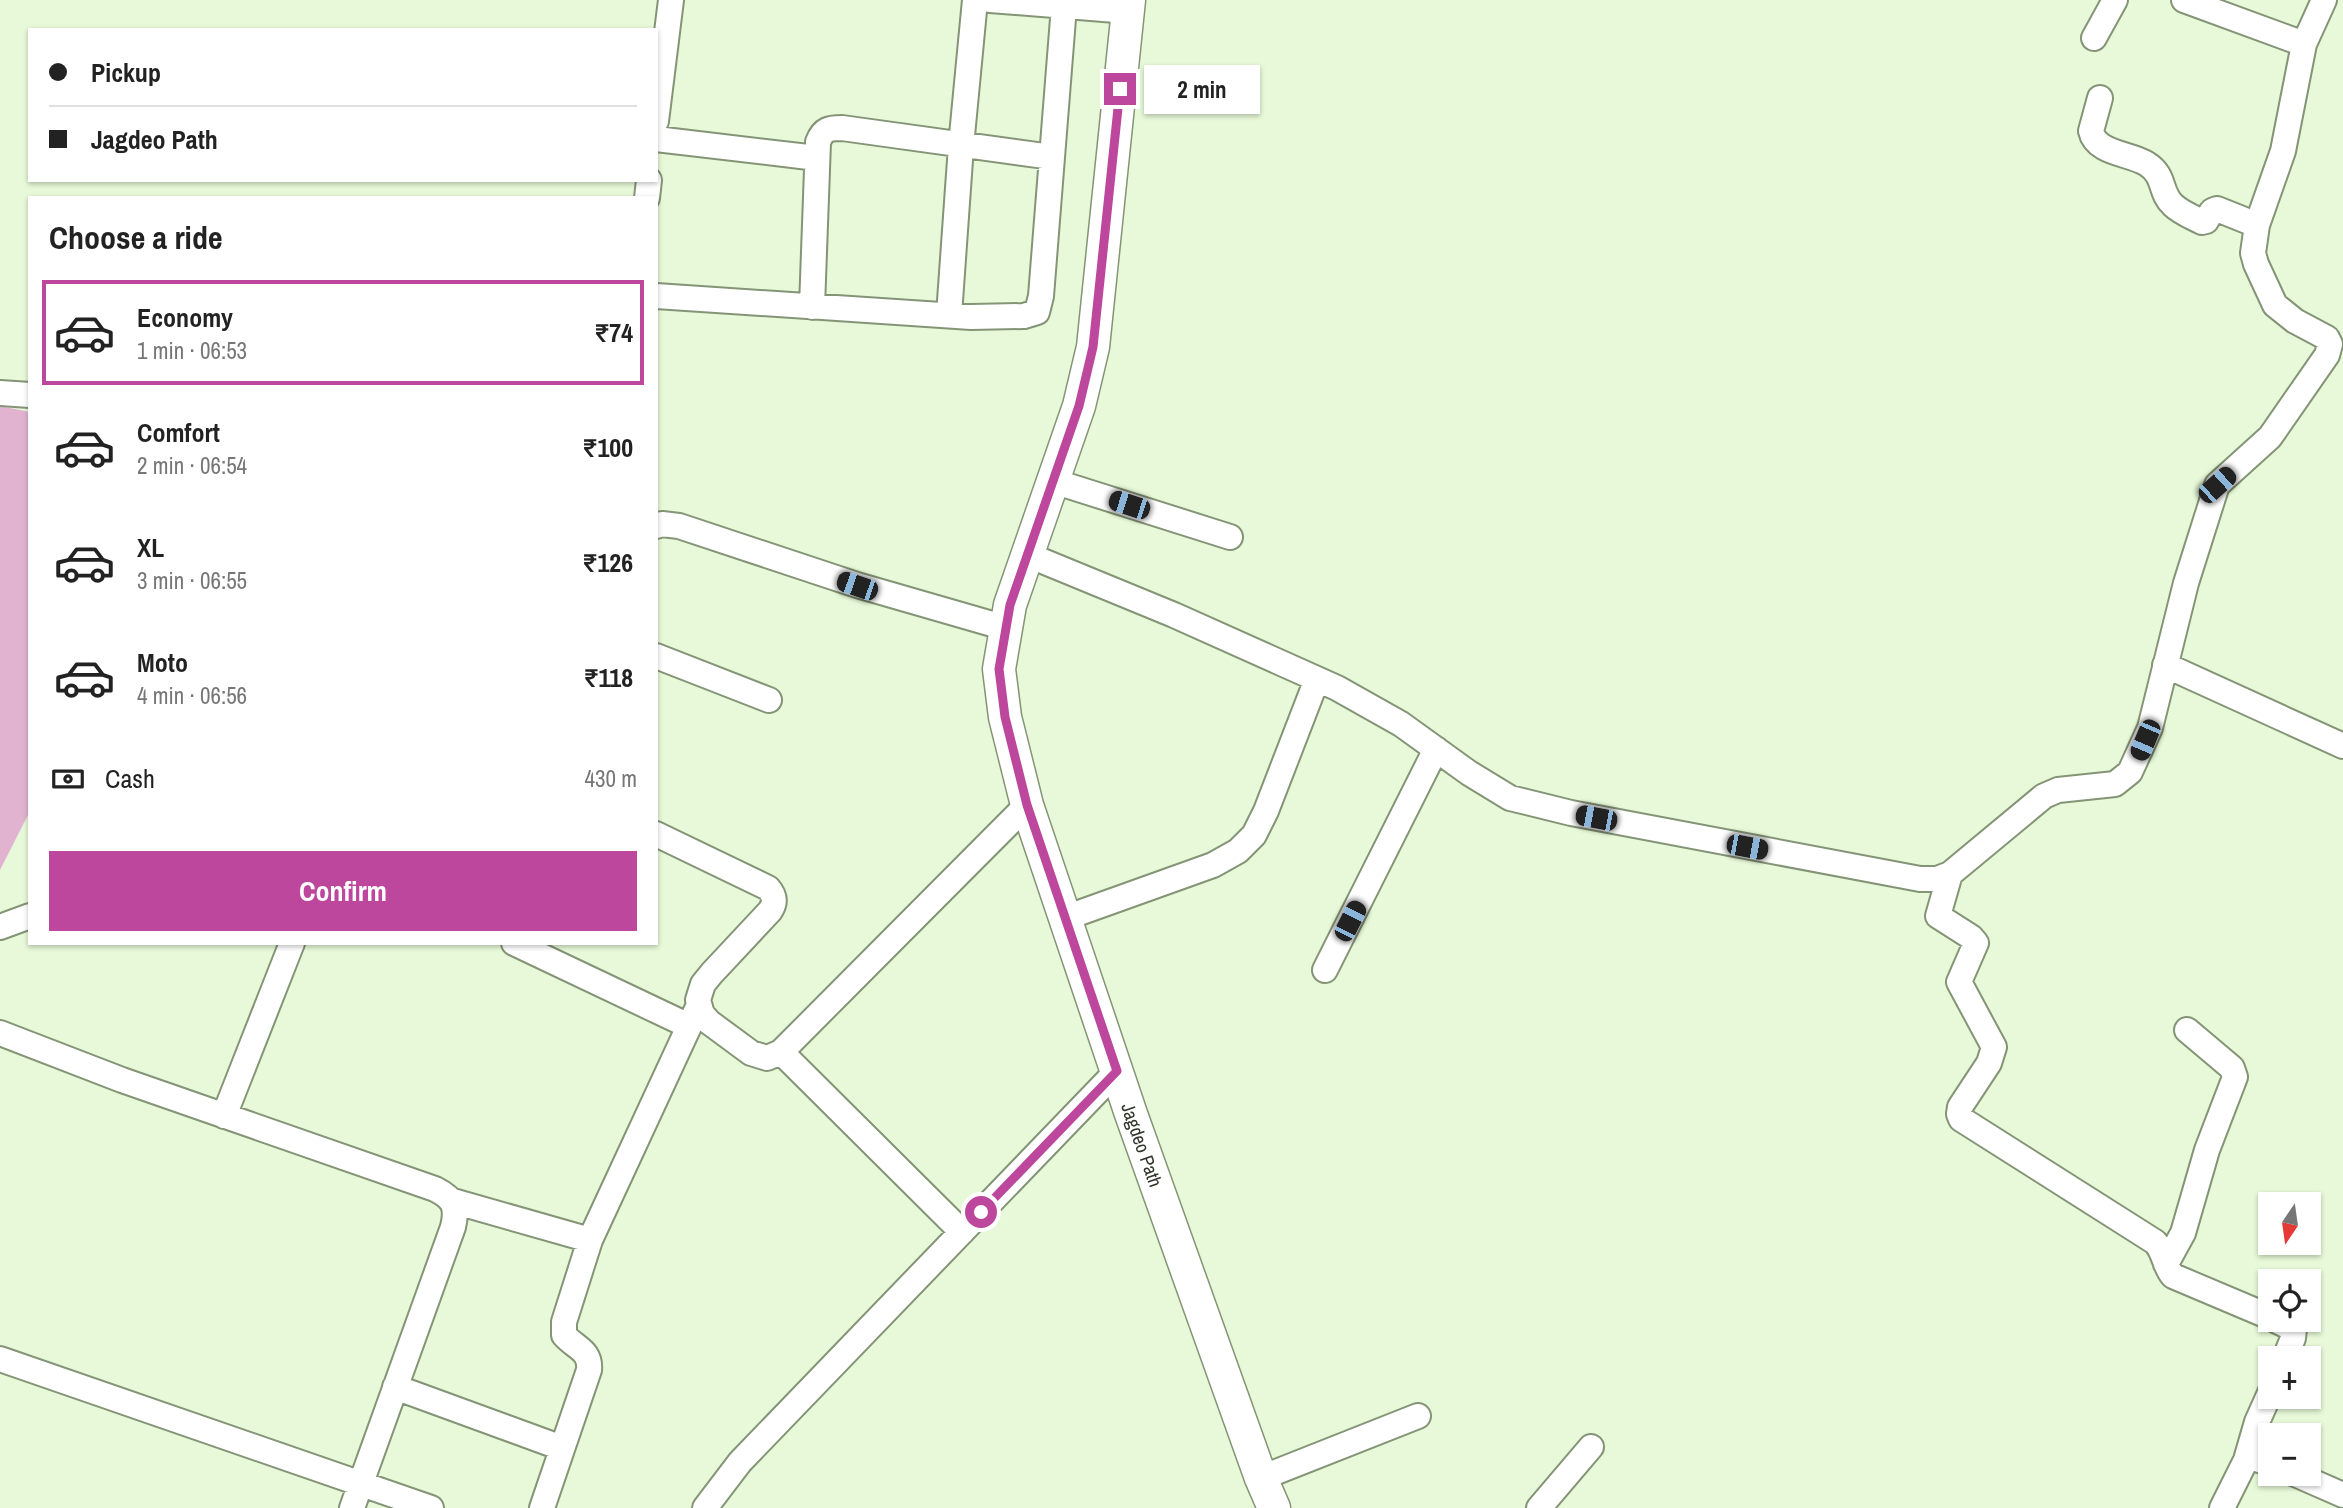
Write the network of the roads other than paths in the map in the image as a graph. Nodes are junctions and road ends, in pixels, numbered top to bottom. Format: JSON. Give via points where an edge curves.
{"nodes":[{"id":1,"x":671,"y":0,"type":"edge"},
{"id":2,"x":975,"y":0,"type":"edge"},
{"id":3,"x":990,"y":0,"type":"edge"},
{"id":4,"x":2115,"y":0,"type":"edge"},
{"id":5,"x":2184,"y":0,"type":"edge"},
{"id":6,"x":2324,"y":0,"type":"edge"},
{"id":7,"x":1064,"y":6,"type":"junction"},
{"id":8,"x":1128,"y":6,"type":"edge"},
{"id":9,"x":2094,"y":38,"type":"dead end"},
{"id":10,"x":2304,"y":44,"type":"junction"},
{"id":11,"x":2100,"y":98,"type":"dead end"},
{"id":12,"x":658,"y":105,"type":"edge"},
{"id":13,"x":658,"y":139,"type":"edge"},
{"id":14,"x":961,"y":146,"type":"junction"},
{"id":15,"x":1052,"y":157,"type":"junction"},
{"id":16,"x":817,"y":158,"type":"junction"},
{"id":17,"x":2257,"y":225,"type":"junction"},
{"id":18,"x":658,"y":296,"type":"edge"},
{"id":19,"x":812,"y":307,"type":"junction"},
{"id":20,"x":949,"y":315,"type":"junction"},
{"id":21,"x":2335,"y":339,"type":"edge"},
{"id":22,"x":0,"y":393,"type":"edge"},
{"id":23,"x":28,"y":395,"type":"edge"},
{"id":24,"x":1053,"y":481,"type":"junction"},
{"id":25,"x":658,"y":525,"type":"edge"},
{"id":26,"x":1230,"y":537,"type":"dead end"},
{"id":27,"x":1028,"y":555,"type":"junction"},
{"id":28,"x":1006,"y":628,"type":"junction"},
{"id":29,"x":658,"y":657,"type":"edge"},
{"id":30,"x":2165,"y":665,"type":"junction"},
{"id":31,"x":1317,"y":679,"type":"junction"},
{"id":32,"x":769,"y":700,"type":"dead end"},
{"id":33,"x":2343,"y":746,"type":"edge"},
{"id":34,"x":1436,"y":749,"type":"junction"},
{"id":35,"x":1027,"y":805,"type":"junction"},
{"id":36,"x":658,"y":835,"type":"edge"},
{"id":37,"x":1950,"y":874,"type":"junction"},
{"id":38,"x":28,"y":917,"type":"edge"},
{"id":39,"x":1065,"y":918,"type":"junction"},
{"id":40,"x":0,"y":927,"type":"edge"},
{"id":41,"x":291,"y":945,"type":"edge"},
{"id":42,"x":519,"y":945,"type":"edge"},
{"id":43,"x":1325,"y":970,"type":"dead end"},
{"id":44,"x":694,"y":1016,"type":"junction"},
{"id":45,"x":2187,"y":1030,"type":"dead end"},
{"id":46,"x":0,"y":1033,"type":"edge"},
{"id":47,"x":782,"y":1052,"type":"junction"},
{"id":48,"x":1117,"y":1071,"type":"junction"},
{"id":49,"x":224,"y":1116,"type":"junction"},
{"id":50,"x":453,"y":1201,"type":"junction"},
{"id":51,"x":962,"y":1232,"type":"junction"},
{"id":52,"x":590,"y":1240,"type":"junction"},
{"id":53,"x":2166,"y":1264,"type":"junction"},
{"id":54,"x":2258,"y":1312,"type":"edge"},
{"id":55,"x":0,"y":1359,"type":"edge"},
{"id":56,"x":395,"y":1387,"type":"junction"},
{"id":57,"x":2263,"y":1409,"type":"edge"},
{"id":58,"x":1418,"y":1416,"type":"dead end"},
{"id":59,"x":1591,"y":1447,"type":"dead end"},
{"id":60,"x":562,"y":1448,"type":"junction"},
{"id":61,"x":2258,"y":1462,"type":"edge"},
{"id":62,"x":1261,"y":1478,"type":"junction"},
{"id":63,"x":360,"y":1483,"type":"junction"},
{"id":64,"x":2321,"y":1485,"type":"edge"},
{"id":65,"x":2343,"y":1495,"type":"edge"},
{"id":66,"x":352,"y":1508,"type":"edge"},
{"id":67,"x":431,"y":1508,"type":"edge"},
{"id":68,"x":542,"y":1508,"type":"edge"},
{"id":69,"x":705,"y":1508,"type":"edge"},
{"id":70,"x":1274,"y":1508,"type":"edge"},
{"id":71,"x":1539,"y":1508,"type":"edge"},
{"id":72,"x":2222,"y":1508,"type":"edge"}],
"edges":[{"from":1,"to":12,"type":"street"},
{"from":2,"to":14,"type":"street"},
{"from":3,"to":7,"type":"street"},
{"from":4,"to":9,"type":"street"},
{"from":5,"to":10,"type":"street"},
{"from":6,"to":10,"type":"street"},
{"from":7,"to":8,"type":"street"},
{"from":7,"to":15,"type":"street"},
{"from":8,"to":24,"type":"main road","name":"Jagdeo Path","via":[[1093,347]]},
{"from":10,"to":17,"type":"street","via":[[2283,151]]},
{"from":11,"to":17,"type":"street","via":[[2092,137],[2102,147],[2137,158],[2157,171],[2174,206],[2202,222],[2217,209]]},
{"from":13,"to":16,"type":"street"},
{"from":14,"to":15,"type":"street"},
{"from":14,"to":16,"type":"street","via":[[832,128],[820,136]]},
{"from":14,"to":20,"type":"street"},
{"from":15,"to":20,"type":"street","via":[[1037,312],[1024,316]]},
{"from":16,"to":19,"type":"street"},
{"from":17,"to":21,"type":"street","via":[[2253,253],[2269,297],[2287,316]]},
{"from":18,"to":19,"type":"street"},
{"from":19,"to":20,"type":"street"},
{"from":21,"to":30,"type":"street","via":[[2270,437],[2217,485]]},
{"from":22,"to":23,"type":"street"},
{"from":24,"to":26,"type":"street"},
{"from":24,"to":27,"type":"main road","name":"Jagdeo Path"},
{"from":25,"to":28,"type":"street","via":[[679,526],[857,586]]},
{"from":27,"to":28,"type":"main road","name":"Jagdeo Path"},
{"from":27,"to":31,"type":"street"},
{"from":28,"to":35,"type":"main road","name":"Jagdeo Path","via":[[999,669],[1005,717]]},
{"from":29,"to":32,"type":"street"},
{"from":30,"to":33,"type":"street"},
{"from":30,"to":37,"type":"street","via":[[2145,740],[2123,779],[2044,796]]},
{"from":31,"to":34,"type":"street","via":[[1381,712]]},
{"from":31,"to":39,"type":"street","via":[[1266,811],[1254,835],[1238,851],[1213,865]]},
{"from":34,"to":37,"type":"street","via":[[1489,787],[1536,805],[1920,878]]},
{"from":34,"to":43,"type":"street"},
{"from":35,"to":39,"type":"main road","name":"Jagdeo Path"},
{"from":35,"to":47,"type":"street"},
{"from":36,"to":44,"type":"street","via":[[768,888],[774,896],[770,911],[703,984]]},
{"from":37,"to":53,"type":"street","via":[[1938,916],[1976,943],[1959,982],[1994,1047],[1989,1063],[1960,1107],[1960,1116],[2155,1242]]},
{"from":38,"to":40,"type":"street"},
{"from":39,"to":48,"type":"main road","name":"Jagdeo Path"},
{"from":41,"to":49,"type":"street"},
{"from":42,"to":44,"type":"street"},
{"from":44,"to":47,"type":"street","via":[[751,1053],[767,1058]]},
{"from":44,"to":52,"type":"street"},
{"from":45,"to":53,"type":"street","via":[[2232,1068],[2235,1077],[2183,1233]]},
{"from":46,"to":49,"type":"street"},
{"from":47,"to":51,"type":"street"},
{"from":48,"to":51,"type":"street"},
{"from":48,"to":62,"type":"main road","name":"Jagdeo Path"},
{"from":49,"to":50,"type":"street","via":[[435,1189]]},
{"from":50,"to":52,"type":"street"},
{"from":50,"to":56,"type":"street","via":[[453,1227]]},
{"from":51,"to":69,"type":"street","via":[[740,1462]]},
{"from":52,"to":60,"type":"street","via":[[563,1330],[587,1354],[589,1370]]},
{"from":53,"to":54,"type":"street","via":[[2173,1276]]},
{"from":55,"to":63,"type":"street"},
{"from":56,"to":60,"type":"street"},
{"from":56,"to":63,"type":"street"},
{"from":57,"to":61,"type":"street","via":[[2257,1422]]},
{"from":58,"to":62,"type":"street"},
{"from":59,"to":71,"type":"street"},
{"from":60,"to":68,"type":"street"},
{"from":61,"to":72,"type":"street"},
{"from":62,"to":70,"type":"main road","name":"Jagdeo Path"},
{"from":63,"to":66,"type":"street"},
{"from":63,"to":67,"type":"street"},
{"from":64,"to":65,"type":"street"}]}
